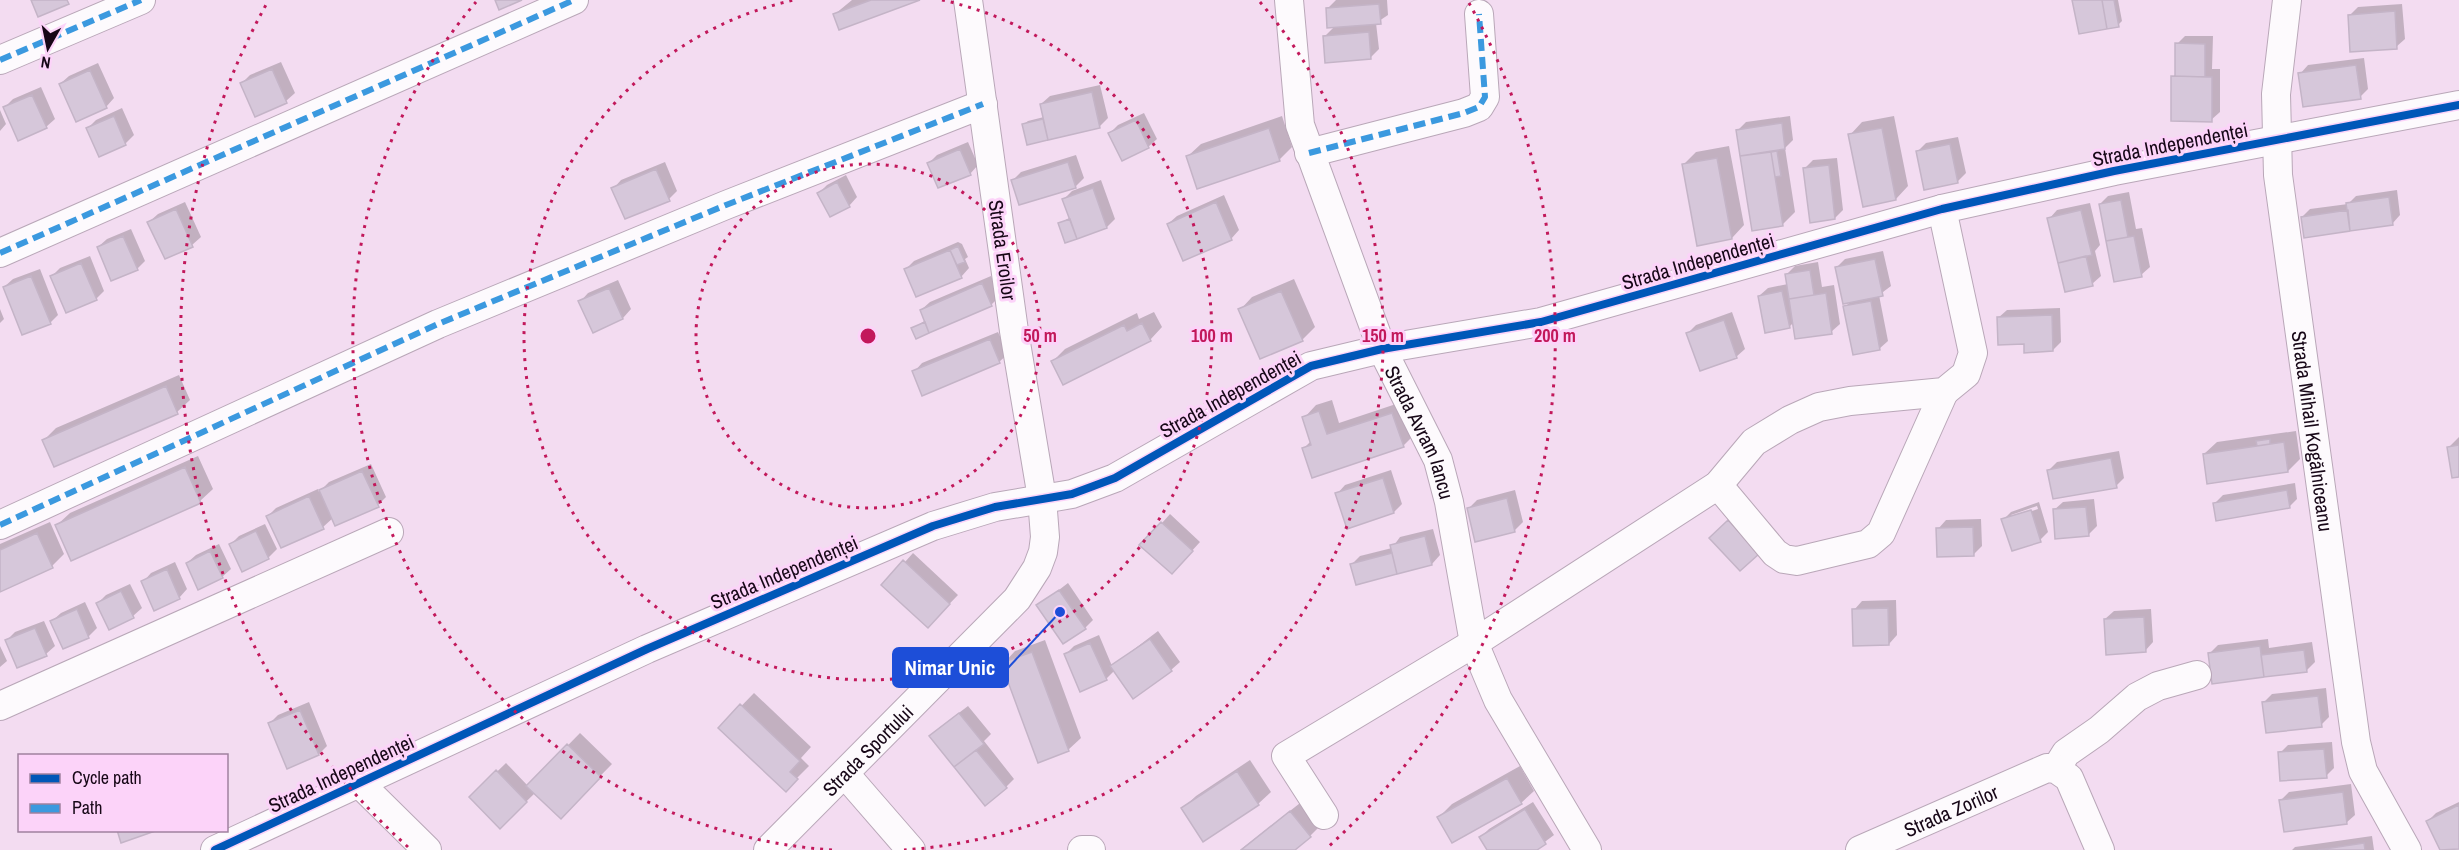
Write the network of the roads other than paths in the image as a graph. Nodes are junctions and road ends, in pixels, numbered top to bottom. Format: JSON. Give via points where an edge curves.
{"nodes":[{"id":1,"x":141,"y":0,"type":"edge"},
{"id":2,"x":574,"y":0,"type":"edge"},
{"id":3,"x":968,"y":0,"type":"edge"},
{"id":4,"x":1289,"y":0,"type":"edge"},
{"id":5,"x":2287,"y":0,"type":"edge"},
{"id":6,"x":1479,"y":14,"type":"dead end"},
{"id":7,"x":0,"y":60,"type":"edge"},
{"id":8,"x":983,"y":104,"type":"junction"},
{"id":9,"x":2459,"y":105,"type":"edge"},
{"id":10,"x":2275,"y":140,"type":"junction"},
{"id":11,"x":1309,"y":153,"type":"junction"},
{"id":12,"x":1942,"y":209,"type":"junction"},
{"id":13,"x":0,"y":253,"type":"edge"},
{"id":14,"x":1382,"y":349,"type":"junction"},
{"id":15,"x":1944,"y":392,"type":"junction"},
{"id":16,"x":1718,"y":485,"type":"junction"},
{"id":17,"x":1042,"y":498,"type":"junction"},
{"id":18,"x":0,"y":525,"type":"edge"},
{"id":19,"x":389,"y":532,"type":"dead end"},
{"id":20,"x":1474,"y":643,"type":"junction"},
{"id":21,"x":2197,"y":675,"type":"dead end"},
{"id":22,"x":0,"y":706,"type":"edge"},
{"id":23,"x":2048,"y":769,"type":"junction"},
{"id":24,"x":845,"y":774,"type":"junction"},
{"id":25,"x":359,"y":783,"type":"junction"},
{"id":26,"x":1324,"y":814,"type":"dead end"},
{"id":27,"x":214,"y":850,"type":"edge"},
{"id":28,"x":427,"y":850,"type":"edge"},
{"id":29,"x":768,"y":850,"type":"edge"},
{"id":30,"x":911,"y":850,"type":"edge"},
{"id":31,"x":1082,"y":850,"type":"edge"},
{"id":32,"x":1091,"y":850,"type":"edge"},
{"id":33,"x":1587,"y":850,"type":"edge"},
{"id":34,"x":1860,"y":850,"type":"edge"},
{"id":35,"x":2100,"y":850,"type":"edge"},
{"id":36,"x":2407,"y":850,"type":"edge"}],
"edges":[{"from":1,"to":7,"type":"street"},
{"from":2,"to":13,"type":"street"},
{"from":3,"to":8,"type":"street","name":"Strada Eroilor"},
{"from":4,"to":11,"type":"street","name":"Strada Avram Iancu","via":[[1300,125]]},
{"from":5,"to":10,"type":"street","name":"Strada Mihail Kogălniceanu","via":[[2280,42]]},
{"from":6,"to":11,"type":"street","via":[[1485,97],[1479,107]]},
{"from":8,"to":17,"type":"street","name":"Strada Eroilor"},
{"from":8,"to":18,"type":"street","via":[[438,324]]},
{"from":9,"to":10,"type":"street","name":"Strada Independenței"},
{"from":10,"to":12,"type":"street","name":"Strada Independenței"},
{"from":10,"to":36,"type":"street","name":"Strada Mihail Kogălniceanu","via":[[2356,742],[2363,771]]},
{"from":11,"to":14,"type":"street","name":"Strada Avram Iancu"},
{"from":12,"to":14,"type":"street","name":"Strada Independenței","via":[[1541,322]]},
{"from":12,"to":15,"type":"street","via":[[1973,353],[1966,374]]},
{"from":14,"to":17,"type":"street","name":"Strada Independenței","via":[[1311,366],[1115,478],[1072,494]]},
{"from":14,"to":20,"type":"street","name":"Strada Avram Iancu","via":[[1438,460]]},
{"from":15,"to":16,"type":"street","via":[[1819,407],[1754,442]]},
{"from":15,"to":16,"type":"street","via":[[1881,533],[1868,544],[1797,561],[1784,559]]},
{"from":16,"to":20,"type":"street"},
{"from":17,"to":24,"type":"street","name":"Strada Sportului","via":[[1043,552],[1029,584]]},
{"from":17,"to":25,"type":"street","name":"Strada Independenței","via":[[933,526],[647,649]]},
{"from":19,"to":22,"type":"street"},
{"from":20,"to":26,"type":"street","via":[[1286,756]]},
{"from":20,"to":33,"type":"street","name":"Strada Avram Iancu","via":[[1498,700]]},
{"from":21,"to":23,"type":"street","via":[[2158,686],[2137,697]]},
{"from":23,"to":34,"type":"street","name":"Strada Zorilor"},
{"from":23,"to":35,"type":"street","via":[[2069,778]]},
{"from":24,"to":29,"type":"street","name":"Strada Sportului"},
{"from":24,"to":30,"type":"street"},
{"from":25,"to":27,"type":"street","name":"Strada Independenței"},
{"from":25,"to":28,"type":"street"},
{"from":31,"to":32,"type":"street"}]}
